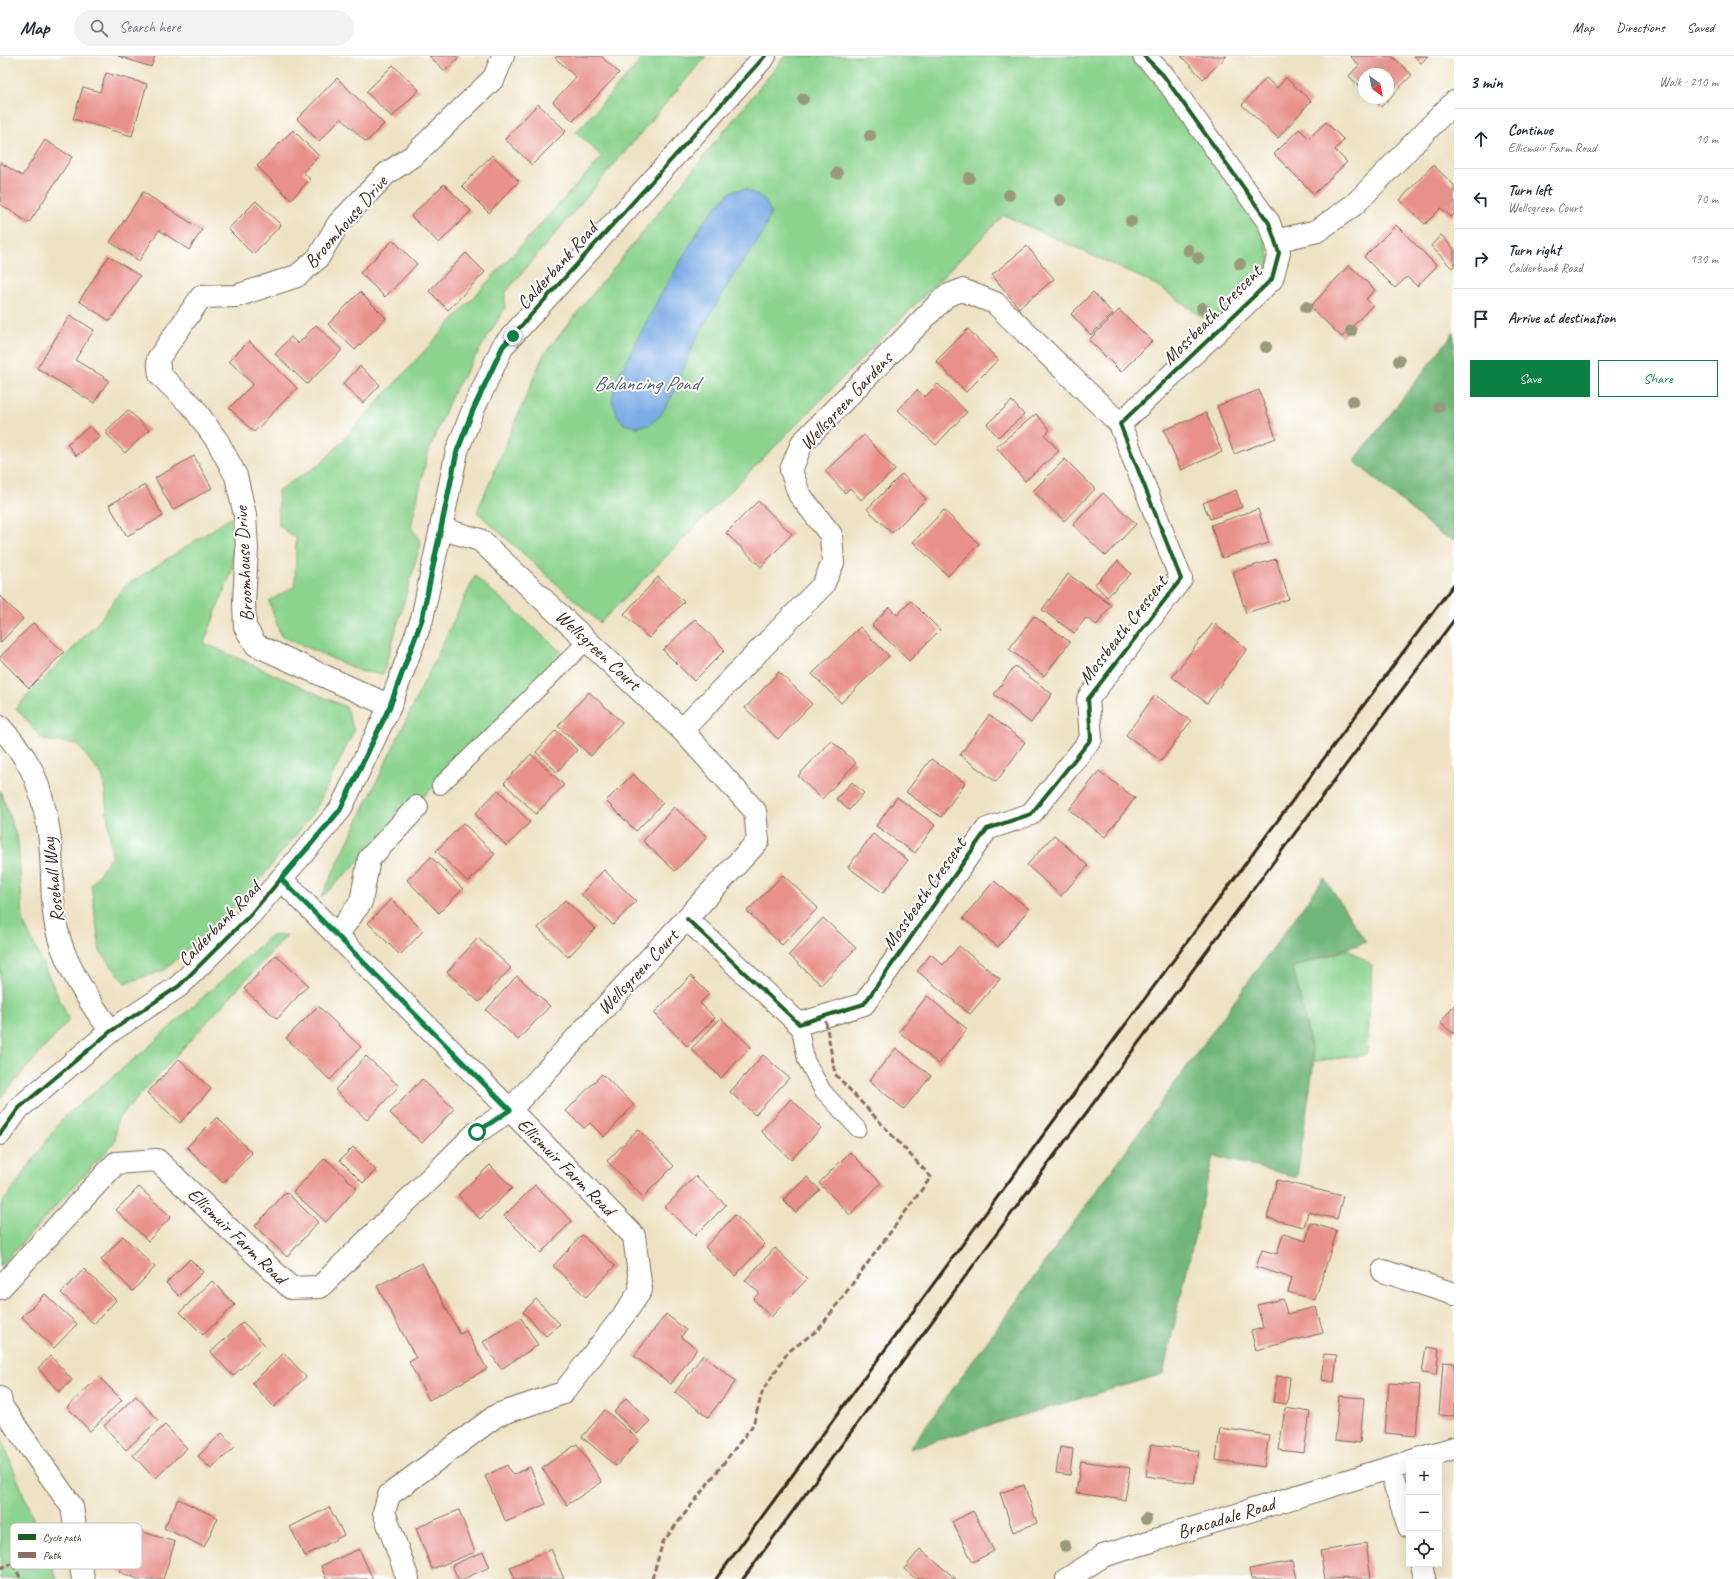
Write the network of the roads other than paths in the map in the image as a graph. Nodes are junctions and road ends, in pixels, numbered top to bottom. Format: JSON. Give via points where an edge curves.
{"nodes":[{"id":1,"x":503,"y":56,"type":"edge"},
{"id":2,"x":765,"y":56,"type":"edge"},
{"id":3,"x":1144,"y":56,"type":"edge"},
{"id":4,"x":1454,"y":102,"type":"edge"},
{"id":5,"x":1275,"y":242,"type":"junction"},
{"id":6,"x":1120,"y":424,"type":"junction"},
{"id":7,"x":442,"y":529,"type":"junction"},
{"id":8,"x":588,"y":640,"type":"junction"},
{"id":9,"x":390,"y":706,"type":"junction"},
{"id":10,"x":0,"y":728,"type":"edge"},
{"id":11,"x":682,"y":730,"type":"junction"},
{"id":12,"x":440,"y":786,"type":"dead end"},
{"id":13,"x":417,"y":807,"type":"dead end"},
{"id":14,"x":281,"y":879,"type":"junction"},
{"id":15,"x":687,"y":919,"type":"junction"},
{"id":16,"x":336,"y":935,"type":"junction"},
{"id":17,"x":799,"y":1024,"type":"junction"},
{"id":18,"x":111,"y":1031,"type":"junction"},
{"id":19,"x":510,"y":1110,"type":"junction"},
{"id":20,"x":858,"y":1129,"type":"dead end"},
{"id":21,"x":0,"y":1134,"type":"edge"},
{"id":22,"x":1383,"y":1271,"type":"dead end"},
{"id":23,"x":0,"y":1288,"type":"edge"},
{"id":24,"x":1454,"y":1294,"type":"edge"},
{"id":25,"x":0,"y":1398,"type":"edge"},
{"id":26,"x":1454,"y":1448,"type":"edge"},
{"id":27,"x":1389,"y":1468,"type":"junction"},
{"id":28,"x":1406,"y":1518,"type":"edge"},
{"id":29,"x":74,"y":1523,"type":"edge"},
{"id":30,"x":1423,"y":1567,"type":"edge"},
{"id":31,"x":81,"y":1569,"type":"edge"},
{"id":32,"x":83,"y":1579,"type":"edge"},
{"id":33,"x":408,"y":1579,"type":"edge"},
{"id":34,"x":1067,"y":1579,"type":"edge"},
{"id":35,"x":1425,"y":1579,"type":"edge"}],
"edges":[{"from":1,"to":9,"type":"street","name":"Broomhouse Drive","via":[[494,78],[414,155],[386,174],[338,224],[318,258],[297,276],[236,296],[200,297],[158,359],[160,375],[193,408],[218,442],[236,476],[245,515],[245,627],[256,645]]},
{"from":2,"to":7,"type":"street","name":"Calderbank Road","via":[[503,346],[473,410],[457,452]]},
{"from":3,"to":5,"type":"street","name":"Mossbeath Crescent","via":[[1163,75],[1269,223]]},
{"from":4,"to":5,"type":"street","via":[[1355,204],[1317,231]]},
{"from":5,"to":6,"type":"street","name":"Mossbeath Crescent","via":[[1280,253],[1272,279]]},
{"from":6,"to":11,"type":"street","name":"Wellsgreen Gardens","via":[[995,303],[962,290],[946,296],[802,443],[791,470],[799,494],[830,534],[833,563],[823,585]]},
{"from":6,"to":17,"type":"street","name":"Mossbeath Crescent","via":[[1181,579],[1088,699],[1090,739],[1031,814],[988,829],[864,1004]]},
{"from":7,"to":8,"type":"street","name":"Wellsgreen Court","via":[[480,540]]},
{"from":7,"to":9,"type":"street","name":"Calderbank Road","via":[[422,619]]},
{"from":8,"to":11,"type":"street","name":"Wellsgreen Court"},
{"from":8,"to":12,"type":"lane"},
{"from":9,"to":14,"type":"street","name":"Calderbank Road","via":[[340,810]]},
{"from":10,"to":18,"type":"street","name":"Rosehall Way","via":[[16,744],[31,769],[40,793],[51,852],[57,929],[66,956],[97,1013]]},
{"from":11,"to":15,"type":"street","name":"Wellsgreen Court","via":[[755,811],[758,841]]},
{"from":13,"to":16,"type":"street","via":[[369,859],[361,902]]},
{"from":14,"to":16,"type":"street"},
{"from":14,"to":18,"type":"street","name":"Calderbank Road","via":[[250,915],[179,986]]},
{"from":15,"to":17,"type":"street"},
{"from":15,"to":19,"type":"street","name":"Wellsgreen Court"},
{"from":16,"to":19,"type":"street"},
{"from":17,"to":20,"type":"lane","via":[[806,1060],[823,1091]]},
{"from":18,"to":21,"type":"street","name":"Calderbank Road","via":[[19,1108]]},
{"from":19,"to":23,"type":"street","name":"Ellismuir Farm Road","via":[[477,1132],[320,1287],[291,1288],[157,1160],[116,1163]]},
{"from":19,"to":33,"type":"street","name":"Ellismuir Farm Road","via":[[634,1236],[641,1290],[563,1393],[497,1415],[389,1495],[384,1512]]},
{"from":22,"to":24,"type":"street"},
{"from":25,"to":29,"type":"street","via":[[2,1407],[72,1507]]},
{"from":26,"to":27,"type":"street","name":"Bracadale Road"},
{"from":27,"to":28,"type":"street"},
{"from":27,"to":34,"type":"street","name":"Bracadale Road","via":[[1103,1556]]},
{"from":30,"to":35,"type":"street"},
{"from":31,"to":32,"type":"street"}]}
